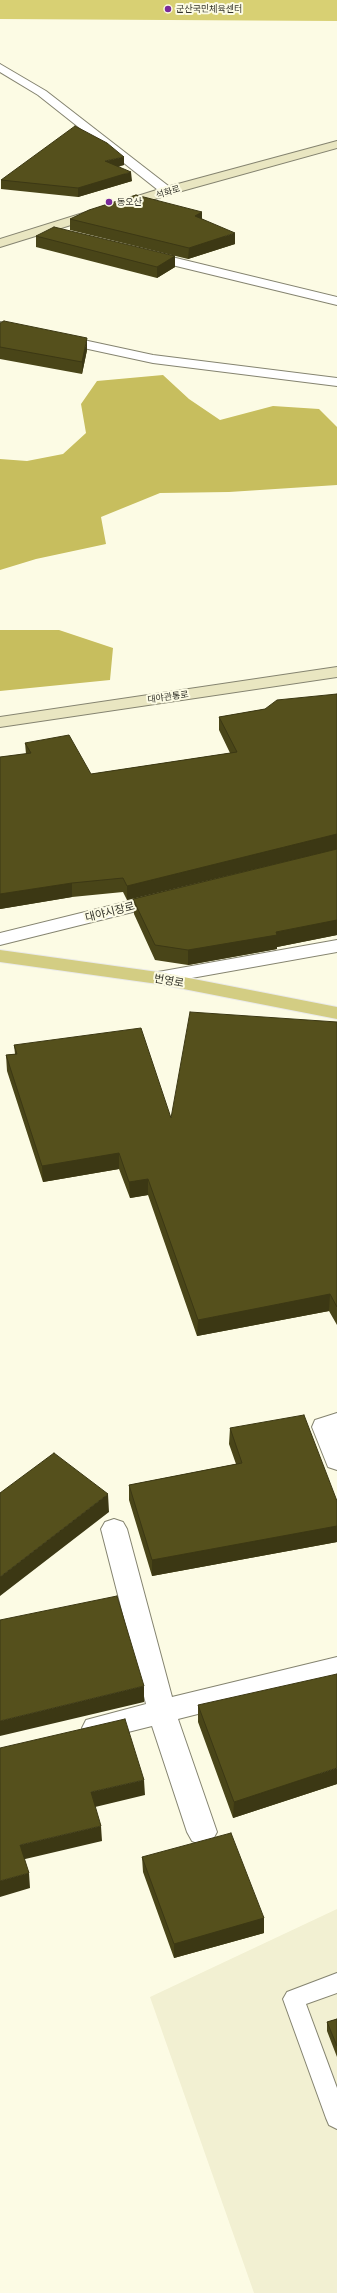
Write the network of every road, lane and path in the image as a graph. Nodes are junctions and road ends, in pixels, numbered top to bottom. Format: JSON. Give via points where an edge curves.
{"nodes":[{"id":1,"x":0,"y":67,"type":"edge"},
{"id":2,"x":337,"y":144,"type":"edge"},
{"id":3,"x":167,"y":191,"type":"junction"},
{"id":4,"x":46,"y":230,"type":"junction"},
{"id":5,"x":69,"y":236,"type":"edge"},
{"id":6,"x":0,"y":244,"type":"edge"},
{"id":7,"x":138,"y":253,"type":"edge"},
{"id":8,"x":337,"y":301,"type":"edge"},
{"id":9,"x":0,"y":326,"type":"edge"},
{"id":10,"x":337,"y":382,"type":"edge"},
{"id":11,"x":337,"y":672,"type":"edge"},
{"id":12,"x":0,"y":722,"type":"edge"},
{"id":13,"x":176,"y":896,"type":"edge"},
{"id":14,"x":0,"y":939,"type":"edge"},
{"id":15,"x":337,"y":946,"type":"edge"},
{"id":16,"x":0,"y":956,"type":"edge"},
{"id":17,"x":158,"y":978,"type":"junction"},
{"id":18,"x":337,"y":1013,"type":"edge"},
{"id":19,"x":337,"y":1422,"type":"edge"},
{"id":20,"x":337,"y":1460,"type":"edge"},
{"id":21,"x":114,"y":1529,"type":"dead end"},
{"id":22,"x":337,"y":1668,"type":"edge"},
{"id":23,"x":162,"y":1712,"type":"junction"},
{"id":24,"x":69,"y":1734,"type":"edge"},
{"id":25,"x":202,"y":1832,"type":"dead end"},
{"id":26,"x":337,"y":1983,"type":"edge"},
{"id":27,"x":337,"y":2118,"type":"edge"}],
"edges":[{"from":1,"to":3,"type":"street","via":[[42,93]]},
{"from":2,"to":3,"type":"street","name":"석화로"},
{"from":3,"to":4,"type":"street","name":"석화로"},
{"from":4,"to":5,"type":"street"},
{"from":4,"to":6,"type":"street","name":"석화로"},
{"from":7,"to":8,"type":"street"},
{"from":9,"to":10,"type":"street","via":[[153,359]]},
{"from":11,"to":12,"type":"street","name":"대야관통로"},
{"from":13,"to":14,"type":"street","name":"대야시장로"},
{"from":15,"to":17,"type":"street"},
{"from":16,"to":17,"type":"main road","name":"번영로"},
{"from":17,"to":18,"type":"main road","name":"번영로"},
{"from":19,"to":20,"type":"street","via":[[324,1427]]},
{"from":21,"to":23,"type":"street"},
{"from":22,"to":23,"type":"street"},
{"from":23,"to":24,"type":"street"},
{"from":23,"to":25,"type":"street"},
{"from":26,"to":27,"type":"lane","via":[[294,1999]]}]}
